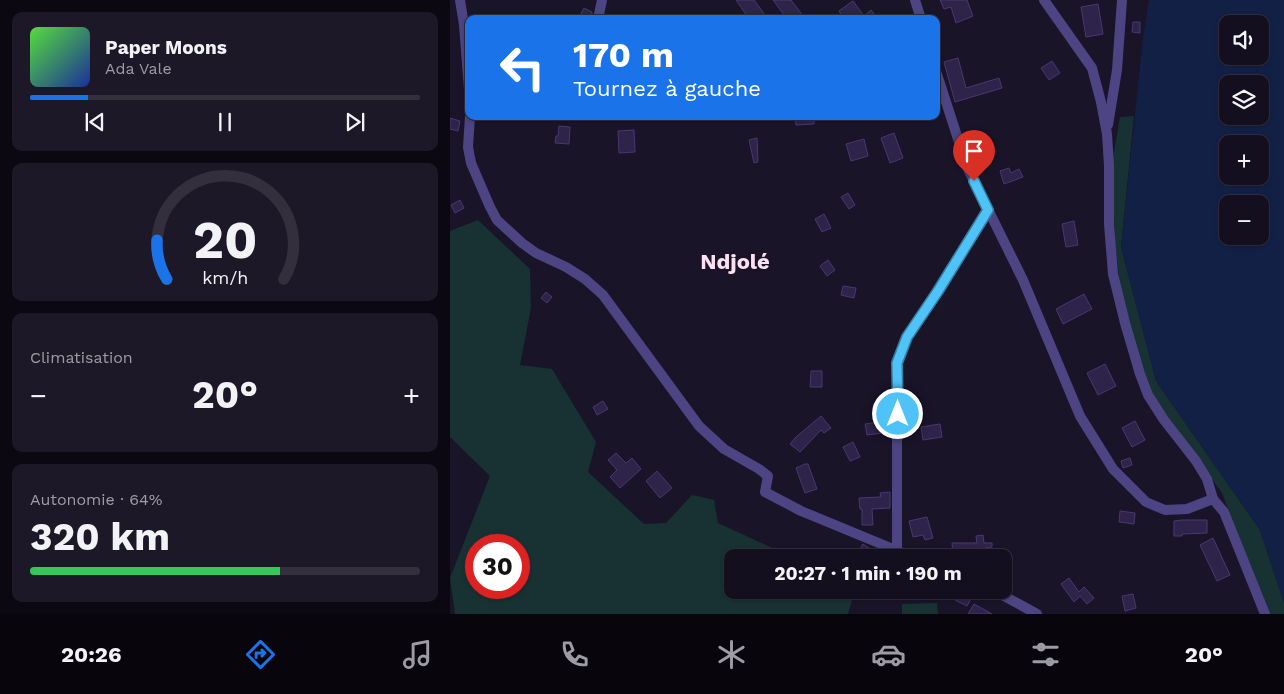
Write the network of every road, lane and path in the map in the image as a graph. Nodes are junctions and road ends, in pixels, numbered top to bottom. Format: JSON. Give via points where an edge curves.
{"nodes":[{"id":1,"x":460,"y":0,"type":"edge"},
{"id":2,"x":602,"y":0,"type":"edge"},
{"id":3,"x":915,"y":0,"type":"edge"},
{"id":4,"x":1044,"y":0,"type":"edge"},
{"id":5,"x":1122,"y":0,"type":"edge"},
{"id":6,"x":599,"y":15,"type":"edge"},
{"id":7,"x":920,"y":15,"type":"edge"},
{"id":8,"x":465,"y":38,"type":"edge"},
{"id":9,"x":940,"y":83,"type":"edge"},
{"id":10,"x":470,"y":120,"type":"edge"},
{"id":11,"x":1107,"y":134,"type":"junction"},
{"id":12,"x":988,"y":210,"type":"junction"},
{"id":13,"x":1213,"y":499,"type":"junction"},
{"id":14,"x":895,"y":549,"type":"edge"},
{"id":15,"x":897,"y":549,"type":"edge"},
{"id":16,"x":1010,"y":599,"type":"edge"},
{"id":17,"x":1037,"y":614,"type":"edge"},
{"id":18,"x":1266,"y":614,"type":"edge"}],
"edges":[{"from":1,"to":8,"type":"street"},
{"from":2,"to":6,"type":"street"},
{"from":3,"to":7,"type":"street"},
{"from":4,"to":11,"type":"street","via":[[1092,68]]},
{"from":5,"to":11,"type":"street","via":[[1117,70]]},
{"from":9,"to":12,"type":"street","via":[[967,167]]},
{"from":10,"to":14,"type":"street","via":[[468,147],[471,163],[497,220],[536,253],[566,267],[603,295],[699,426],[724,449],[768,476],[765,492],[801,511]]},
{"from":11,"to":13,"type":"street","via":[[1113,274],[1125,323],[1148,395],[1196,460]]},
{"from":12,"to":13,"type":"street","via":[[1023,280],[1080,416],[1113,469],[1146,502],[1164,510],[1187,509]]},
{"from":12,"to":15,"type":"street","via":[[907,337],[897,363]]},
{"from":13,"to":18,"type":"street","via":[[1224,512]]},
{"from":16,"to":17,"type":"street"}]}
